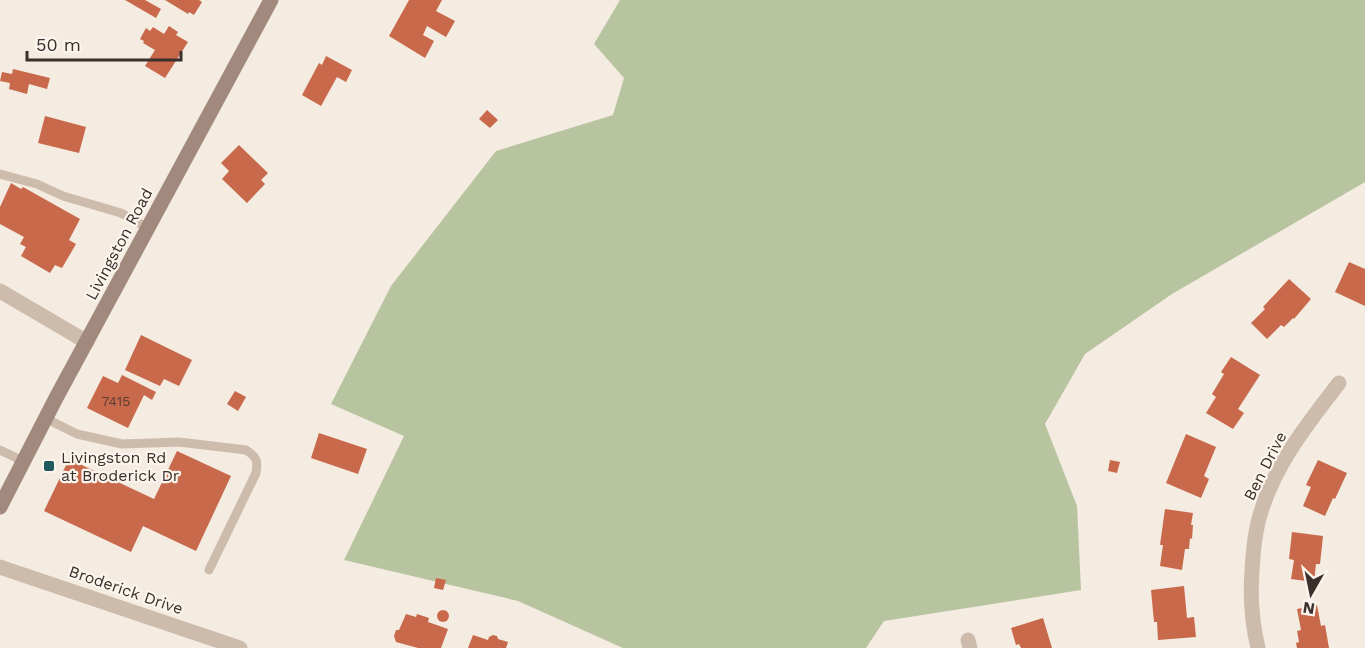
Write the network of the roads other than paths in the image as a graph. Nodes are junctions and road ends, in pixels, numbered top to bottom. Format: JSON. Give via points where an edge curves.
{"nodes":[{"id":1,"x":271,"y":0,"type":"edge"},
{"id":2,"x":0,"y":174,"type":"edge"},
{"id":3,"x":148,"y":228,"type":"junction"},
{"id":4,"x":0,"y":291,"type":"edge"},
{"id":5,"x":87,"y":342,"type":"junction"},
{"id":6,"x":1339,"y":383,"type":"dead end"},
{"id":7,"x":45,"y":418,"type":"junction"},
{"id":8,"x":0,"y":450,"type":"edge"},
{"id":9,"x":23,"y":461,"type":"junction"},
{"id":10,"x":0,"y":507,"type":"edge"},
{"id":11,"x":0,"y":567,"type":"edge"},
{"id":12,"x":209,"y":570,"type":"dead end"},
{"id":13,"x":240,"y":648,"type":"edge"},
{"id":14,"x":1258,"y":648,"type":"edge"}],
"edges":[{"from":1,"to":3,"type":"main road","name":"Livingston Road"},
{"from":2,"to":3,"type":"lane","via":[[121,213]]},
{"from":3,"to":5,"type":"main road","name":"Livingston Road"},
{"from":4,"to":5,"type":"street"},
{"from":5,"to":7,"type":"main road","name":"Livingston Road"},
{"from":6,"to":14,"type":"street","name":"Ben Drive","via":[[1285,458],[1261,512],[1251,579]]},
{"from":7,"to":9,"type":"main road","name":"Livingston Road"},
{"from":7,"to":12,"type":"lane","via":[[76,434],[122,444],[178,442],[246,450],[254,455],[256,473]]},
{"from":8,"to":9,"type":"lane"},
{"from":9,"to":10,"type":"main road","name":"Livingston Road"},
{"from":11,"to":13,"type":"street","name":"Broderick Drive"}]}
